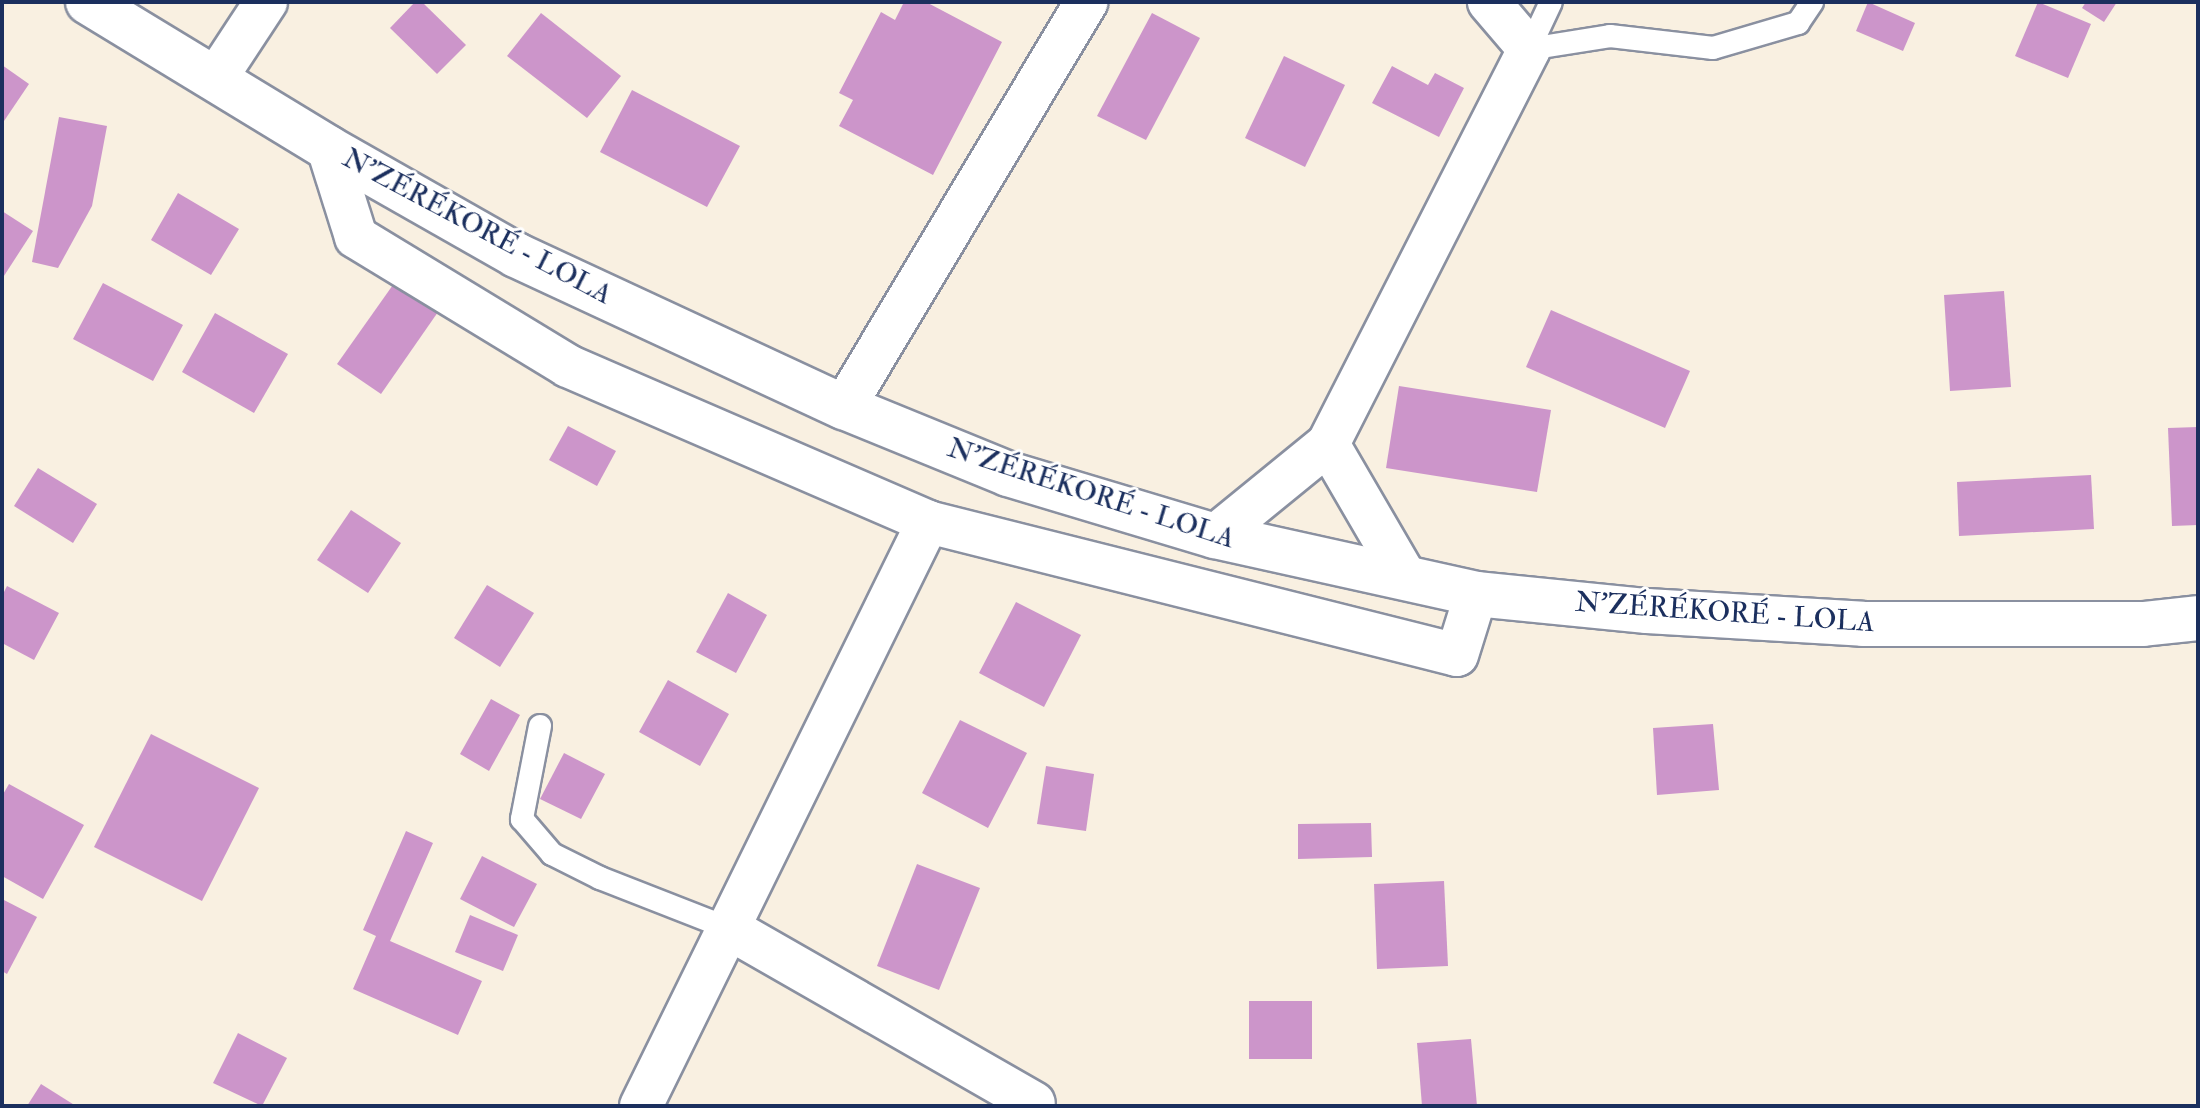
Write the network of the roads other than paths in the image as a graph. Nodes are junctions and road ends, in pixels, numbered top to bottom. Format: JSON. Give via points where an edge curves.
{"nodes":[{"id":1,"x":88,"y":2,"type":"edge"},
{"id":2,"x":266,"y":2,"type":"edge"},
{"id":3,"x":1086,"y":2,"type":"edge"},
{"id":4,"x":1489,"y":2,"type":"edge"},
{"id":5,"x":1551,"y":2,"type":"edge"},
{"id":6,"x":1812,"y":2,"type":"edge"},
{"id":7,"x":1529,"y":49,"type":"junction"},
{"id":8,"x":216,"y":78,"type":"junction"},
{"id":9,"x":328,"y":148,"type":"junction"},
{"id":10,"x":844,"y":407,"type":"junction"},
{"id":11,"x":1328,"y":444,"type":"junction"},
{"id":12,"x":928,"y":522,"type":"junction"},
{"id":13,"x":1215,"y":536,"type":"junction"},
{"id":14,"x":1406,"y":578,"type":"junction"},
{"id":15,"x":1476,"y":594,"type":"junction"},
{"id":16,"x":2198,"y":618,"type":"edge"},
{"id":17,"x":540,"y":726,"type":"dead end"},
{"id":18,"x":730,"y":929,"type":"junction"},
{"id":19,"x":1034,"y":1103,"type":"dead end"},
{"id":20,"x":641,"y":1106,"type":"edge"}],
"edges":[{"from":1,"to":8,"type":"highway","name":"N'ZÉRÉKORÉ - LOLA"},
{"from":2,"to":8,"type":"street"},
{"from":3,"to":10,"type":"street"},
{"from":4,"to":7,"type":"street"},
{"from":5,"to":7,"type":"lane"},
{"from":6,"to":7,"type":"lane","via":[[1798,23],[1713,48],[1610,36]]},
{"from":7,"to":11,"type":"street"},
{"from":8,"to":9,"type":"highway","name":"N'ZÉRÉKORÉ - LOLA"},
{"from":9,"to":10,"type":"highway","name":"N'ZÉRÉKORÉ - LOLA","via":[[516,255]]},
{"from":9,"to":12,"type":"street","via":[[356,237],[568,366]]},
{"from":10,"to":13,"type":"highway","name":"N'ZÉRÉKORÉ - LOLA","via":[[1008,474]]},
{"from":11,"to":13,"type":"street"},
{"from":11,"to":14,"type":"street"},
{"from":12,"to":15,"type":"street","via":[[1457,655]]},
{"from":12,"to":18,"type":"street"},
{"from":13,"to":14,"type":"highway","name":"N'ZÉRÉKORÉ - LOLA"},
{"from":14,"to":15,"type":"highway","name":"N'ZÉRÉKORÉ - LOLA"},
{"from":15,"to":16,"type":"highway","name":"N'ZÉRÉKORÉ - LOLA","via":[[1863,624],[2143,624]]},
{"from":17,"to":18,"type":"lane","via":[[522,819],[552,854]]},
{"from":18,"to":19,"type":"street"},
{"from":18,"to":20,"type":"street"}]}
